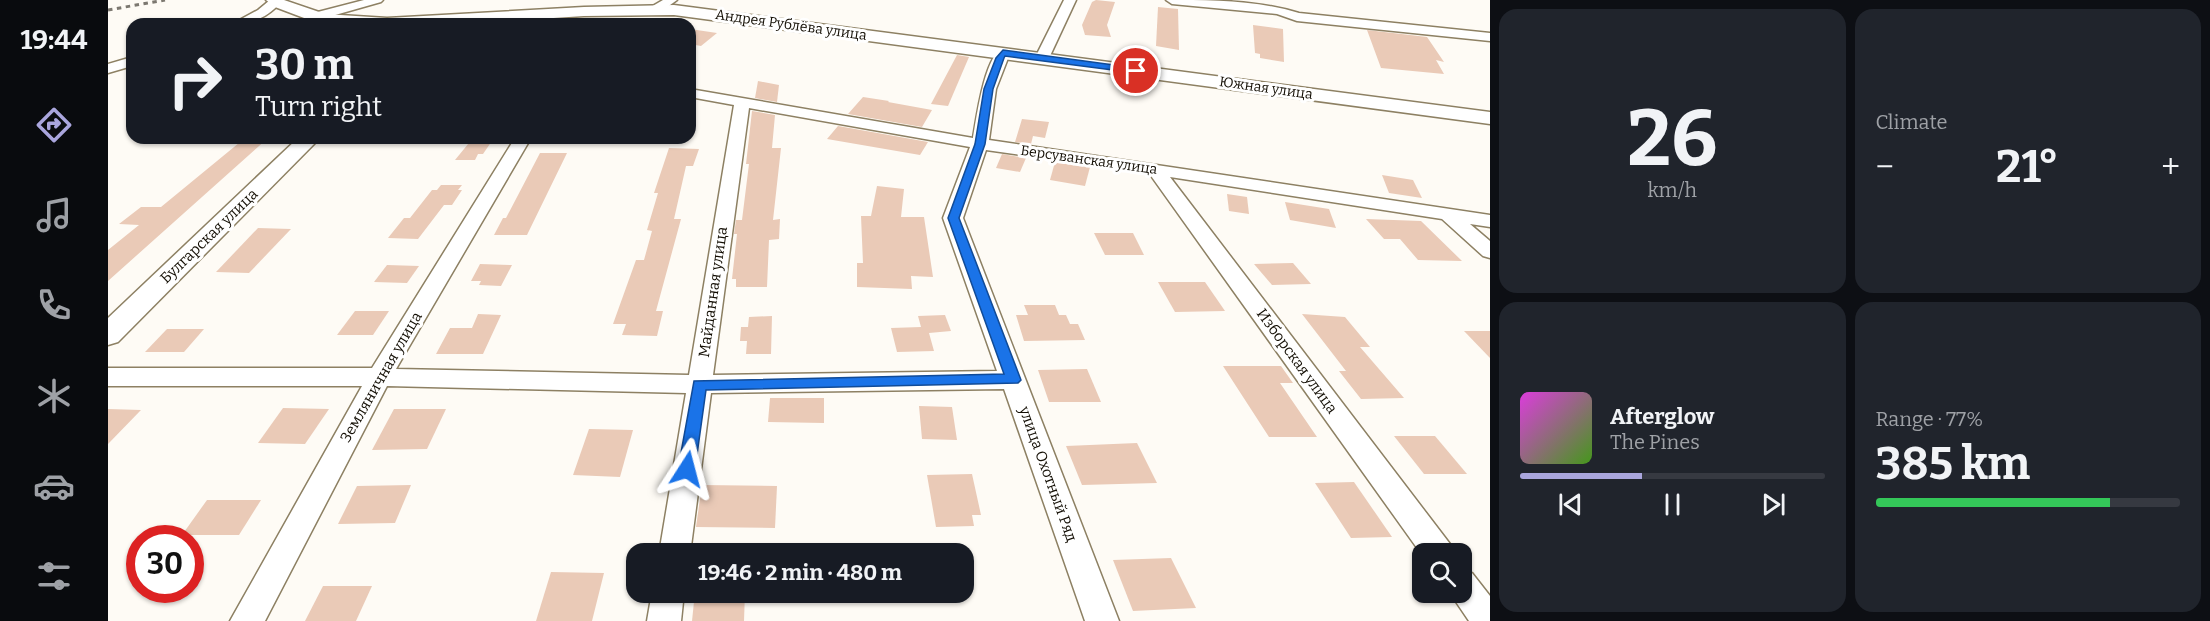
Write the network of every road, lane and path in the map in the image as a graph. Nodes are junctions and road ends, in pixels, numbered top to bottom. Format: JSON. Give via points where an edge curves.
{"nodes":[{"id":1,"x":377,"y":0,"type":"edge"},
{"id":2,"x":671,"y":0,"type":"edge"},
{"id":3,"x":1070,"y":0,"type":"edge"},
{"id":4,"x":1172,"y":0,"type":"edge"},
{"id":5,"x":274,"y":1,"type":"edge"},
{"id":6,"x":1278,"y":5,"type":"edge"},
{"id":7,"x":655,"y":10,"type":"junction"},
{"id":8,"x":251,"y":18,"type":"edge"},
{"id":9,"x":318,"y":18,"type":"edge"},
{"id":10,"x":328,"y":18,"type":"edge"},
{"id":11,"x":473,"y":18,"type":"edge"},
{"id":12,"x":1490,"y":37,"type":"edge"},
{"id":13,"x":1003,"y":53,"type":"junction"},
{"id":14,"x":1042,"y":58,"type":"junction"},
{"id":15,"x":126,"y":63,"type":"edge"},
{"id":16,"x":108,"y":69,"type":"edge"},
{"id":17,"x":696,"y":94,"type":"edge"},
{"id":18,"x":742,"y":101,"type":"junction"},
{"id":19,"x":1490,"y":118,"type":"edge"},
{"id":20,"x":304,"y":144,"type":"edge"},
{"id":21,"x":519,"y":144,"type":"edge"},
{"id":22,"x":980,"y":144,"type":"junction"},
{"id":23,"x":1155,"y":169,"type":"junction"},
{"id":24,"x":1446,"y":213,"type":"junction"},
{"id":25,"x":1490,"y":221,"type":"edge"},
{"id":26,"x":1490,"y":252,"type":"edge"},
{"id":27,"x":108,"y":335,"type":"edge"},
{"id":28,"x":108,"y":377,"type":"edge"},
{"id":29,"x":379,"y":377,"type":"junction"},
{"id":30,"x":1013,"y":380,"type":"junction"},
{"id":31,"x":699,"y":384,"type":"junction"},
{"id":32,"x":676,"y":543,"type":"edge"},
{"id":33,"x":1431,"y":543,"type":"edge"},
{"id":34,"x":1472,"y":598,"type":"edge"},
{"id":35,"x":666,"y":603,"type":"edge"},
{"id":36,"x":247,"y":621,"type":"edge"},
{"id":37,"x":664,"y":621,"type":"edge"},
{"id":38,"x":1102,"y":621,"type":"edge"},
{"id":39,"x":1489,"y":621,"type":"edge"}],
"edges":[{"from":1,"to":10,"type":"street"},
{"from":2,"to":7,"type":"street"},
{"from":3,"to":14,"type":"street"},
{"from":4,"to":6,"type":"street"},
{"from":5,"to":8,"type":"street"},
{"from":5,"to":9,"type":"street"},
{"from":6,"to":12,"type":"street","via":[[1297,17]]},
{"from":7,"to":11,"type":"street","name":"Андрея Рублёва улица"},
{"from":7,"to":13,"type":"street","name":"Андрея Рублёва улица"},
{"from":13,"to":14,"type":"street","name":"Андрея Рублёва улица"},
{"from":13,"to":22,"type":"street","name":"улица Охотный Ряд","via":[[989,89]]},
{"from":14,"to":19,"type":"street","name":"Южная улица"},
{"from":15,"to":16,"type":"street"},
{"from":17,"to":18,"type":"street","name":"Берсуванская улица"},
{"from":18,"to":22,"type":"street","name":"Берсуванская улица"},
{"from":18,"to":31,"type":"street","name":"Майданная улица"},
{"from":20,"to":27,"type":"street","name":"Булгарская улица"},
{"from":21,"to":29,"type":"street","name":"Земляничная улица"},
{"from":22,"to":23,"type":"street","name":"Берсуванская улица"},
{"from":22,"to":30,"type":"street","name":"улица Охотный Ряд","via":[[954,218]]},
{"from":23,"to":24,"type":"street","name":"Берсуванская улица"},
{"from":23,"to":33,"type":"street","name":"Изборская улица"},
{"from":24,"to":25,"type":"street","name":"Берсуванская улица"},
{"from":24,"to":26,"type":"street"},
{"from":28,"to":29,"type":"street"},
{"from":29,"to":31,"type":"street"},
{"from":29,"to":36,"type":"street","name":"Земляничная улица"},
{"from":30,"to":31,"type":"street"},
{"from":30,"to":38,"type":"street","name":"улица Охотный Ряд"},
{"from":31,"to":32,"type":"street","name":"Майданная улица"},
{"from":34,"to":39,"type":"street"},
{"from":35,"to":37,"type":"street"}]}
